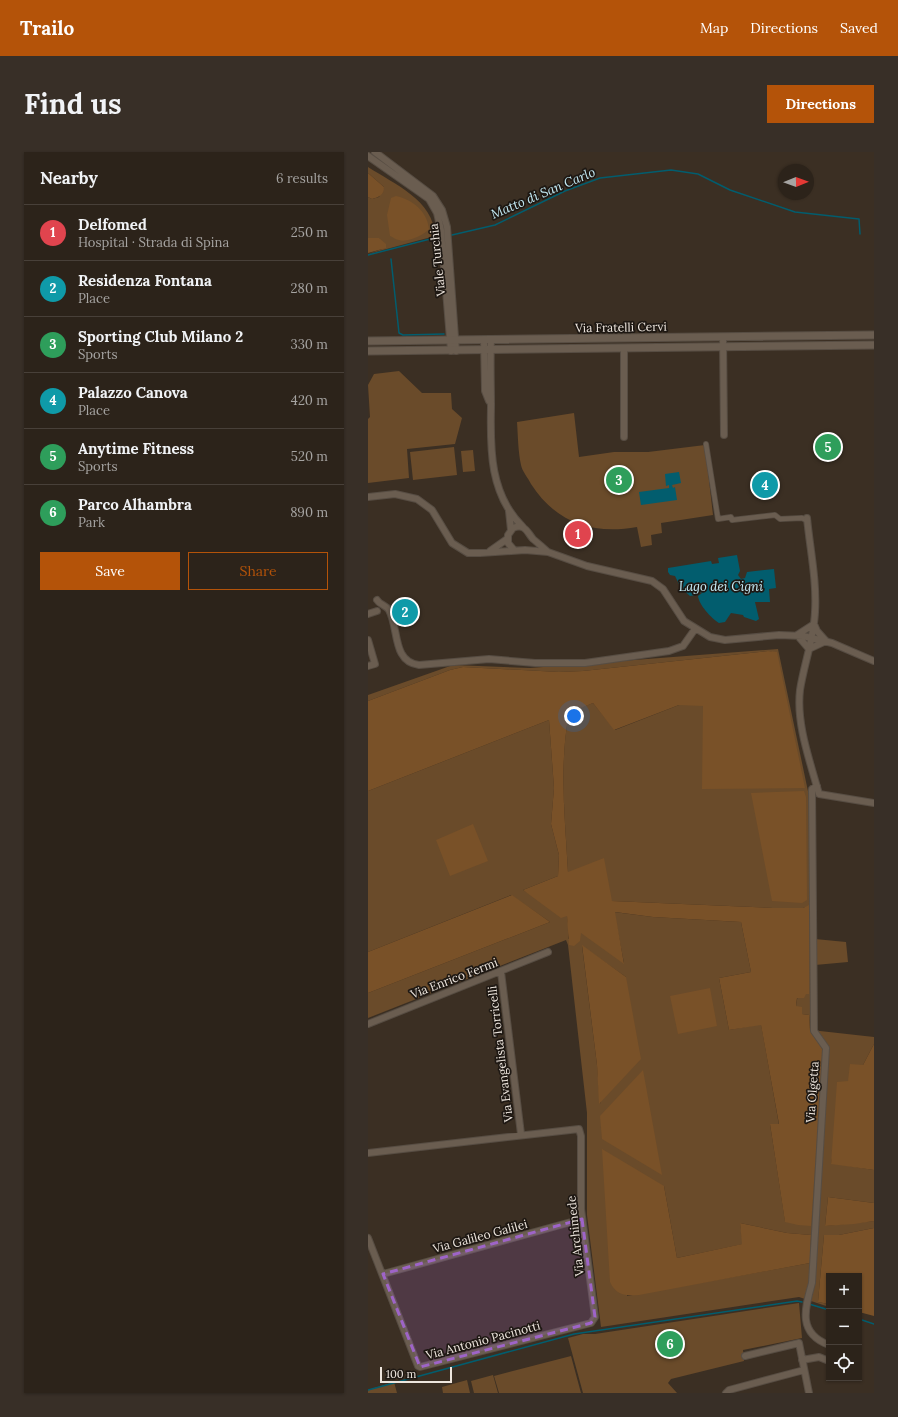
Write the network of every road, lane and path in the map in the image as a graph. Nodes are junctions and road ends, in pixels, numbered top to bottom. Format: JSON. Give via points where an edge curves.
{"nodes":[{"id":1,"x":374,"y":152,"type":"edge"},
{"id":2,"x":368,"y":156,"type":"edge"},
{"id":3,"x":874,"y":335,"type":"edge"},
{"id":4,"x":725,"y":337,"type":"junction"},
{"id":5,"x":453,"y":340,"type":"junction"},
{"id":6,"x":488,"y":340,"type":"junction"},
{"id":7,"x":368,"y":341,"type":"edge"},
{"id":8,"x":874,"y":345,"type":"edge"},
{"id":9,"x":725,"y":347,"type":"junction"},
{"id":10,"x":624,"y":349,"type":"junction"},
{"id":11,"x":368,"y":351,"type":"edge"},
{"id":12,"x":454,"y":351,"type":"junction"},
{"id":13,"x":488,"y":351,"type":"junction"},
{"id":14,"x":724,"y":436,"type":"dead end"},
{"id":15,"x":624,"y":438,"type":"dead end"},
{"id":16,"x":706,"y":444,"type":"dead end"},
{"id":17,"x":368,"y":497,"type":"edge"},
{"id":18,"x":508,"y":510,"type":"junction"},
{"id":19,"x":808,"y":519,"type":"joint"},
{"id":20,"x":523,"y":527,"type":"junction"},
{"id":21,"x":511,"y":530,"type":"junction"},
{"id":22,"x":531,"y":536,"type":"junction"},
{"id":23,"x":507,"y":539,"type":"junction"},
{"id":24,"x":514,"y":550,"type":"junction"},
{"id":25,"x":525,"y":550,"type":"junction"},
{"id":26,"x":490,"y":552,"type":"junction"},
{"id":27,"x":548,"y":552,"type":"junction"},
{"id":28,"x":377,"y":600,"type":"dead end"},
{"id":29,"x":377,"y":611,"type":"dead end"},
{"id":30,"x":368,"y":614,"type":"edge"},
{"id":31,"x":814,"y":624,"type":"junction"},
{"id":32,"x":695,"y":629,"type":"junction"},
{"id":33,"x":797,"y":636,"type":"junction"},
{"id":34,"x":811,"y":638,"type":"junction"},
{"id":35,"x":368,"y":640,"type":"edge"},
{"id":36,"x":826,"y":641,"type":"junction"},
{"id":37,"x":809,"y":649,"type":"junction"},
{"id":38,"x":874,"y":661,"type":"edge"},
{"id":39,"x":368,"y":666,"type":"edge"},
{"id":40,"x":817,"y":786,"type":"junction"},
{"id":41,"x":874,"y":803,"type":"edge"},
{"id":42,"x":548,"y":952,"type":"dead end"},
{"id":43,"x":501,"y":972,"type":"junction"},
{"id":44,"x":368,"y":1024,"type":"edge"},
{"id":45,"x":521,"y":1134,"type":"junction"},
{"id":46,"x":368,"y":1153,"type":"edge"},
{"id":47,"x":582,"y":1219,"type":"junction"},
{"id":48,"x":368,"y":1238,"type":"edge"},
{"id":49,"x":383,"y":1274,"type":"junction"},
{"id":50,"x":594,"y":1320,"type":"joint"},
{"id":51,"x":826,"y":1344,"type":"edge"},
{"id":52,"x":745,"y":1356,"type":"dead end"},
{"id":53,"x":802,"y":1360,"type":"junction"},
{"id":54,"x":826,"y":1360,"type":"edge"},
{"id":55,"x":804,"y":1370,"type":"junction"},
{"id":56,"x":726,"y":1393,"type":"edge"},
{"id":57,"x":809,"y":1393,"type":"edge"}],
"edges":[{"from":1,"to":5,"type":"street","name":"Viale Turchia","via":[[427,190],[442,210],[447,227]]},
{"from":2,"to":5,"type":"street","name":"Viale Turchia","via":[[422,194],[437,213],[442,233]]},
{"from":3,"to":4,"type":"street","name":"Via Fratelli Cervi"},
{"from":4,"to":6,"type":"street","name":"Via Fratelli Cervi"},
{"from":4,"to":9,"type":"street","via":[[728,344]]},
{"from":5,"to":6,"type":"street","name":"Via Fratelli Cervi"},
{"from":5,"to":7,"type":"street","name":"Via Fratelli Cervi"},
{"from":5,"to":12,"type":"street","name":"Viale Turchia"},
{"from":6,"to":13,"type":"street"},
{"from":8,"to":9,"type":"street","name":"Via Fratelli Cervi"},
{"from":9,"to":10,"type":"street","name":"Via Fratelli Cervi"},
{"from":9,"to":14,"type":"street"},
{"from":10,"to":13,"type":"street","name":"Via Fratelli Cervi"},
{"from":10,"to":15,"type":"street"},
{"from":11,"to":12,"type":"street","name":"Via Fratelli Cervi"},
{"from":12,"to":13,"type":"street","name":"Via Fratelli Cervi"},
{"from":13,"to":18,"type":"street","via":[[485,391],[491,407],[491,461],[496,483]]},
{"from":16,"to":19,"type":"street","via":[[718,519],[775,515],[780,519]]},
{"from":17,"to":26,"type":"street","via":[[395,494],[417,499],[432,510],[455,546],[473,554]]},
{"from":18,"to":20,"type":"street"},
{"from":18,"to":21,"type":"street"},
{"from":19,"to":31,"type":"street","via":[[816,593]]},
{"from":20,"to":21,"type":"street"},
{"from":20,"to":22,"type":"street"},
{"from":21,"to":23,"type":"street"},
{"from":22,"to":25,"type":"street","via":[[531,542]]},
{"from":22,"to":27,"type":"street"},
{"from":23,"to":24,"type":"street"},
{"from":23,"to":26,"type":"street"},
{"from":24,"to":25,"type":"street"},
{"from":24,"to":26,"type":"street"},
{"from":25,"to":27,"type":"street"},
{"from":27,"to":32,"type":"street","via":[[587,566],[652,581],[663,590],[680,616]]},
{"from":28,"to":32,"type":"street","via":[[389,611],[402,657],[409,663],[419,666],[489,659],[535,663],[585,663],[669,651],[683,646]]},
{"from":29,"to":30,"type":"street"},
{"from":31,"to":33,"type":"street"},
{"from":31,"to":34,"type":"street"},
{"from":31,"to":36,"type":"street"},
{"from":32,"to":33,"type":"street","via":[[710,637],[725,640]]},
{"from":33,"to":34,"type":"street"},
{"from":33,"to":37,"type":"street"},
{"from":34,"to":36,"type":"street"},
{"from":34,"to":37,"type":"street"},
{"from":35,"to":39,"type":"street","via":[[375,664]]},
{"from":36,"to":37,"type":"street"},
{"from":36,"to":38,"type":"street"},
{"from":37,"to":40,"type":"street","via":[[800,701],[809,761]]},
{"from":40,"to":41,"type":"street","via":[[819,794]]},
{"from":40,"to":51,"type":"street","name":"Via Olgetta","via":[[812,789],[814,1031],[826,1048],[812,1283],[804,1314],[811,1333]]},
{"from":42,"to":43,"type":"street","name":"Via Enrico Fermi"},
{"from":43,"to":44,"type":"street","name":"Via Enrico Fermi"},
{"from":43,"to":45,"type":"street","name":"Via Evangelista Torricelli"},
{"from":45,"to":46,"type":"street"},
{"from":45,"to":47,"type":"street","name":"Via Archimede","via":[[579,1129],[582,1136]]},
{"from":47,"to":49,"type":"street","name":"Via Galileo Galilei"},
{"from":47,"to":50,"type":"street","name":"Via Archimede"},
{"from":48,"to":49,"type":"street","name":"Via Antonio Pacinotti"},
{"from":49,"to":50,"type":"street","name":"Via Antonio Pacinotti","via":[[420,1367],[591,1323]]},
{"from":52,"to":53,"type":"street","via":[[799,1343]]},
{"from":53,"to":54,"type":"street","via":[[819,1357]]},
{"from":53,"to":55,"type":"street"},
{"from":55,"to":56,"type":"street","via":[[729,1390]]},
{"from":55,"to":57,"type":"street"}]}
